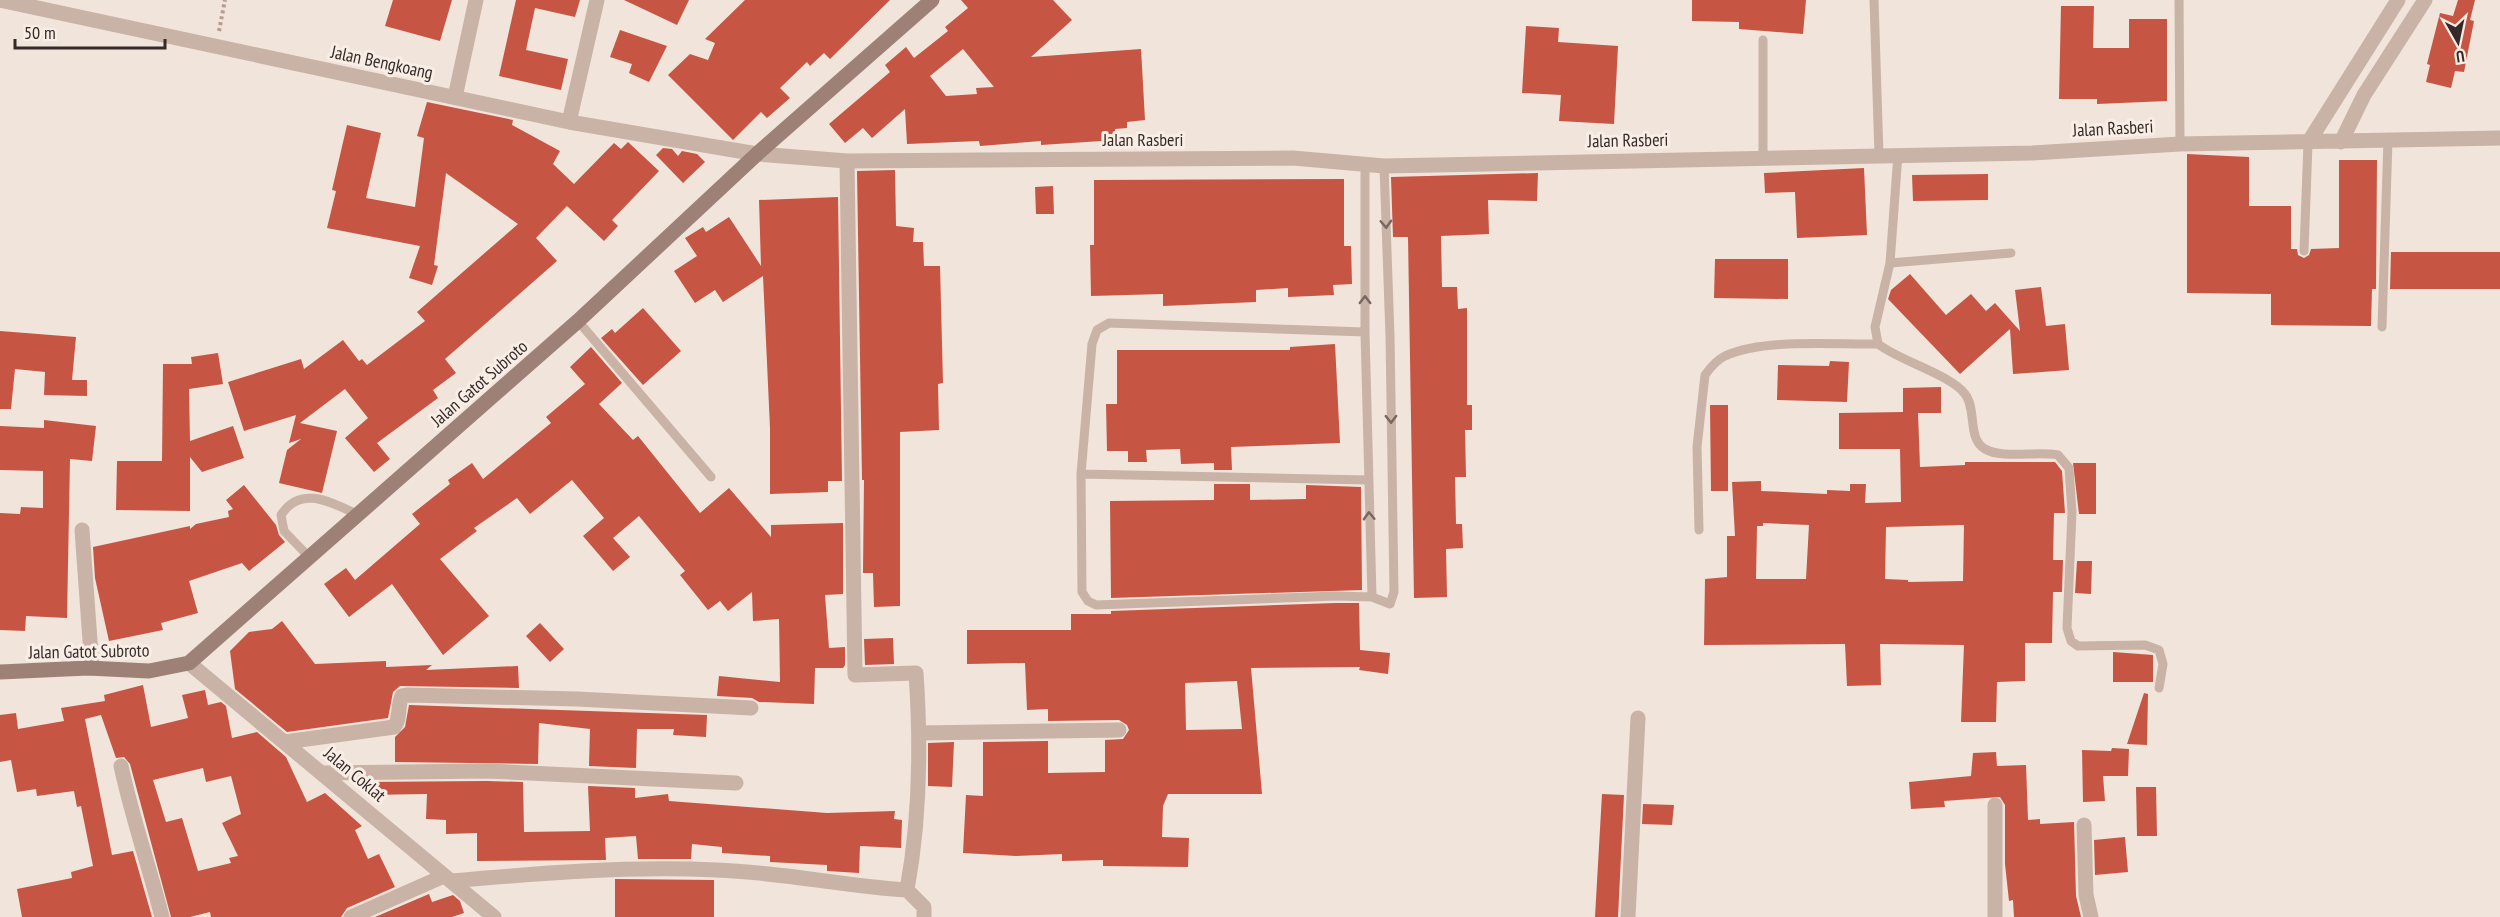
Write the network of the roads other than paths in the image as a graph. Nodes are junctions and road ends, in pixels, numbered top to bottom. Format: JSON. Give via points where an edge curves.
{"nodes":[{"id":1,"x":0,"y":0,"type":"edge"},
{"id":2,"x":476,"y":0,"type":"edge"},
{"id":3,"x":597,"y":0,"type":"edge"},
{"id":4,"x":932,"y":0,"type":"edge"},
{"id":5,"x":1874,"y":0,"type":"edge"},
{"id":6,"x":2179,"y":0,"type":"edge"},
{"id":7,"x":2398,"y":0,"type":"edge"},
{"id":8,"x":2425,"y":0,"type":"edge"},
{"id":9,"x":1763,"y":40,"type":"dead end"},
{"id":10,"x":454,"y":97,"type":"junction"},
{"id":11,"x":569,"y":122,"type":"junction"},
{"id":12,"x":2500,"y":138,"type":"edge"},
{"id":13,"x":2388,"y":140,"type":"junction"},
{"id":14,"x":2341,"y":142,"type":"junction"},
{"id":15,"x":2308,"y":143,"type":"junction"},
{"id":16,"x":2180,"y":144,"type":"junction"},
{"id":17,"x":757,"y":154,"type":"junction"},
{"id":18,"x":1898,"y":154,"type":"junction"},
{"id":19,"x":1879,"y":155,"type":"junction"},
{"id":20,"x":1763,"y":156,"type":"junction"},
{"id":21,"x":847,"y":160,"type":"junction"},
{"id":22,"x":1365,"y":166,"type":"junction"},
{"id":23,"x":1384,"y":166,"type":"junction"},
{"id":24,"x":2304,"y":251,"type":"dead end"},
{"id":25,"x":2012,"y":253,"type":"dead end"},
{"id":26,"x":1890,"y":263,"type":"junction"},
{"id":27,"x":578,"y":321,"type":"junction"},
{"id":28,"x":2382,"y":327,"type":"dead end"},
{"id":29,"x":1365,"y":332,"type":"junction"},
{"id":30,"x":1878,"y":344,"type":"junction"},
{"id":31,"x":1081,"y":474,"type":"junction"},
{"id":32,"x":711,"y":477,"type":"dead end"},
{"id":33,"x":1368,"y":480,"type":"junction"},
{"id":34,"x":359,"y":515,"type":"junction"},
{"id":35,"x":82,"y":530,"type":"dead end"},
{"id":36,"x":1699,"y":530,"type":"dead end"},
{"id":37,"x":310,"y":558,"type":"junction"},
{"id":38,"x":1372,"y":597,"type":"junction"},
{"id":39,"x":189,"y":663,"type":"junction"},
{"id":40,"x":92,"y":668,"type":"junction"},
{"id":41,"x":0,"y":672,"type":"edge"},
{"id":42,"x":2159,"y":688,"type":"dead end"},
{"id":43,"x":751,"y":708,"type":"dead end"},
{"id":44,"x":1638,"y":717,"type":"dead end"},
{"id":45,"x":1119,"y":730,"type":"dead end"},
{"id":46,"x":920,"y":733,"type":"junction"},
{"id":47,"x":285,"y":742,"type":"junction"},
{"id":48,"x":121,"y":766,"type":"dead end"},
{"id":49,"x":323,"y":773,"type":"junction"},
{"id":50,"x":736,"y":783,"type":"dead end"},
{"id":51,"x":1995,"y":804,"type":"dead end"},
{"id":52,"x":2084,"y":825,"type":"dead end"},
{"id":53,"x":448,"y":879,"type":"junction"},
{"id":54,"x":907,"y":890,"type":"junction"},
{"id":55,"x":162,"y":917,"type":"edge"},
{"id":56,"x":351,"y":917,"type":"edge"},
{"id":57,"x":494,"y":917,"type":"edge"},
{"id":58,"x":924,"y":917,"type":"edge"},
{"id":59,"x":1628,"y":917,"type":"edge"},
{"id":60,"x":1995,"y":917,"type":"edge"},
{"id":61,"x":2091,"y":917,"type":"edge"}],
"edges":[{"from":1,"to":10,"type":"street","name":"Jalan Bengkoang"},
{"from":2,"to":10,"type":"street"},
{"from":3,"to":11,"type":"street"},
{"from":4,"to":17,"type":"main road","name":"Jalan Gatot Subroto"},
{"from":5,"to":19,"type":"lane"},
{"from":6,"to":16,"type":"lane"},
{"from":7,"to":15,"type":"street"},
{"from":8,"to":14,"type":"street","via":[[2364,95]]},
{"from":9,"to":20,"type":"lane"},
{"from":10,"to":11,"type":"street","name":"Jalan Bengkoang"},
{"from":11,"to":17,"type":"street","name":"Jalan Bengkoang"},
{"from":12,"to":13,"type":"street","name":"Jalan Rasberi"},
{"from":13,"to":14,"type":"street","name":"Jalan Rasberi"},
{"from":13,"to":28,"type":"lane"},
{"from":14,"to":15,"type":"street","name":"Jalan Rasberi"},
{"from":15,"to":16,"type":"street","name":"Jalan Rasberi"},
{"from":15,"to":24,"type":"lane"},
{"from":16,"to":18,"type":"street","name":"Jalan Rasberi","via":[[2032,153]]},
{"from":17,"to":21,"type":"street","name":"Jalan Rasberi"},
{"from":17,"to":27,"type":"main road","name":"Jalan Gatot Subroto"},
{"from":18,"to":19,"type":"street","name":"Jalan Rasberi"},
{"from":18,"to":26,"type":"lane"},
{"from":19,"to":20,"type":"street","name":"Jalan Rasberi"},
{"from":20,"to":23,"type":"street","name":"Jalan Rasberi"},
{"from":21,"to":22,"type":"street","name":"Jalan Rasberi","via":[[1293,158]]},
{"from":21,"to":46,"type":"street","via":[[855,675],[916,673]]},
{"from":22,"to":23,"type":"street","name":"Jalan Rasberi"},
{"from":29,"to":22,"type":"lane","one_way":true},
{"from":23,"to":38,"type":"lane","one_way":true,"via":[[1394,592],[1390,604]]},
{"from":25,"to":26,"type":"lane"},
{"from":26,"to":30,"type":"lane","via":[[1875,327]]},
{"from":27,"to":32,"type":"lane"},
{"from":27,"to":34,"type":"main road","name":"Jalan Gatot Subroto"},
{"from":29,"to":31,"type":"lane","via":[[1109,323],[1097,330],[1092,344]]},
{"from":29,"to":33,"type":"lane"},
{"from":30,"to":36,"type":"lane","via":[[1769,346],[1740,350],[1712,366],[1705,375],[1697,447]]},
{"from":30,"to":42,"type":"lane","via":[[1965,394],[1983,448],[1995,453],[2058,455],[2069,468],[2072,512],[2067,628],[2071,641],[2078,646],[2145,645],[2159,650],[2163,664]]},
{"from":31,"to":33,"type":"lane"},
{"from":31,"to":38,"type":"lane","via":[[1082,592],[1088,601],[1096,604]]},
{"from":38,"to":33,"type":"lane","one_way":true},
{"from":34,"to":37,"type":"main road","name":"Jalan Gatot Subroto"},
{"from":34,"to":37,"type":"lane","via":[[326,501],[306,498],[289,503],[282,515],[284,531]]},
{"from":35,"to":40,"type":"street"},
{"from":37,"to":39,"type":"main road","name":"Jalan Gatot Subroto"},
{"from":39,"to":40,"type":"main road","name":"Jalan Gatot Subroto","via":[[149,671]]},
{"from":39,"to":47,"type":"street","name":"Jalan Coklat"},
{"from":40,"to":41,"type":"main road","name":"Jalan Gatot Subroto"},
{"from":43,"to":47,"type":"street","via":[[408,695],[399,702],[394,728]]},
{"from":44,"to":59,"type":"street"},
{"from":45,"to":46,"type":"street"},
{"from":46,"to":54,"type":"street","via":[[913,855]]},
{"from":47,"to":49,"type":"street","name":"Jalan Coklat"},
{"from":48,"to":55,"type":"street"},
{"from":49,"to":50,"type":"street","via":[[487,771]]},
{"from":49,"to":53,"type":"street","name":"Jalan Coklat"},
{"from":51,"to":60,"type":"street"},
{"from":52,"to":61,"type":"street","via":[[2086,895]]},
{"from":53,"to":54,"type":"street","via":[[536,873],[716,870]]},
{"from":53,"to":56,"type":"street"},
{"from":53,"to":57,"type":"street","name":"Jalan Coklat"},
{"from":54,"to":58,"type":"street","via":[[924,907]]}]}
